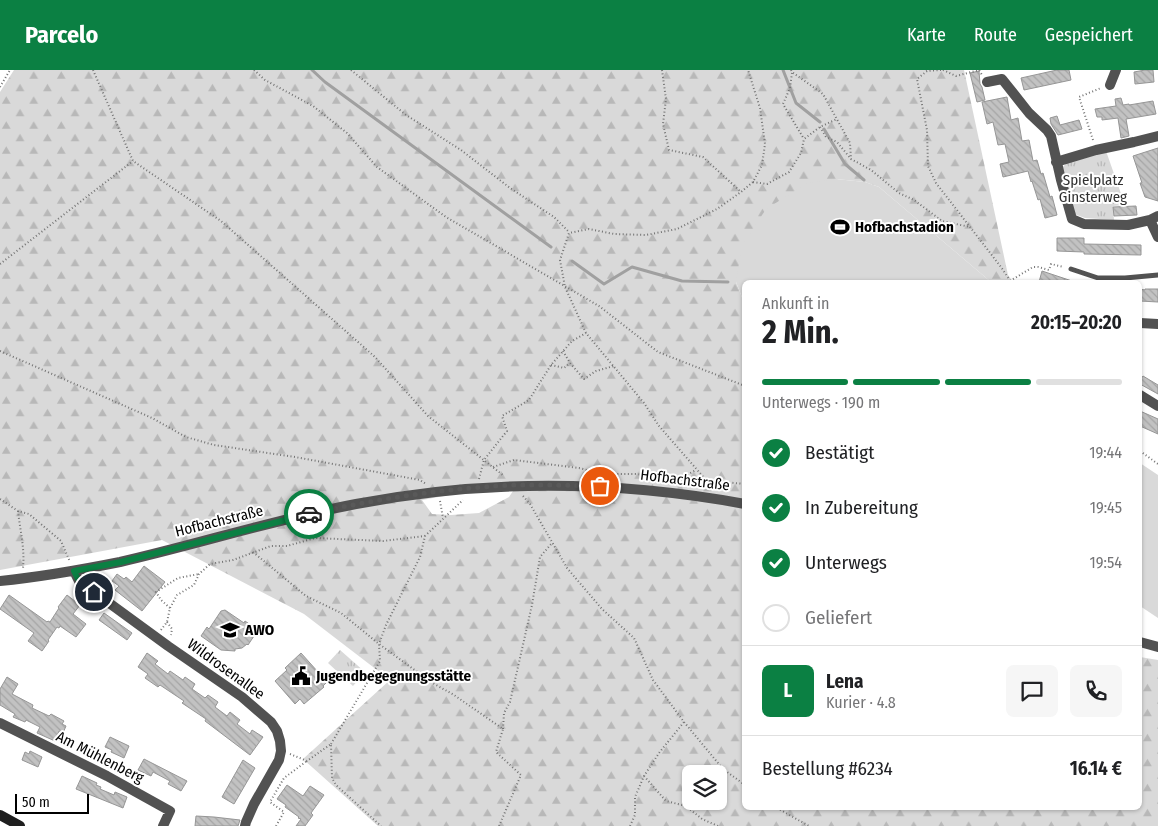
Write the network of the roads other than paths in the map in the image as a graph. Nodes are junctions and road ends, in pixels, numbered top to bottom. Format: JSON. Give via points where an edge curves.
{"nodes":[{"id":1,"x":1116,"y":70,"type":"edge"},
{"id":2,"x":987,"y":82,"type":"road end"},
{"id":3,"x":1110,"y":85,"type":"road end"},
{"id":4,"x":1158,"y":136,"type":"edge"},
{"id":5,"x":1056,"y":162,"type":"junction"},
{"id":6,"x":1154,"y":218,"type":"edge"},
{"id":7,"x":1158,"y":237,"type":"edge"},
{"id":8,"x":1071,"y":269,"type":"road end"},
{"id":9,"x":1158,"y":274,"type":"edge"},
{"id":10,"x":1142,"y":323,"type":"edge"},
{"id":11,"x":1158,"y":324,"type":"edge"},
{"id":12,"x":1142,"y":396,"type":"edge"},
{"id":13,"x":1158,"y":406,"type":"edge"},
{"id":14,"x":742,"y":503,"type":"edge"},
{"id":15,"x":74,"y":571,"type":"junction"},
{"id":16,"x":0,"y":581,"type":"edge"},
{"id":17,"x":1142,"y":643,"type":"edge"},
{"id":18,"x":1158,"y":647,"type":"edge"},
{"id":19,"x":0,"y":724,"type":"edge"},
{"id":20,"x":0,"y":815,"type":"edge"},
{"id":21,"x":20,"y":826,"type":"edge"},
{"id":22,"x":163,"y":826,"type":"edge"},
{"id":23,"x":245,"y":826,"type":"edge"}],
"edges":[{"from":1,"to":3,"type":"street"},
{"from":2,"to":5,"type":"street","via":[[1002,79],[1047,130]]},
{"from":4,"to":5,"type":"street"},
{"from":5,"to":6,"type":"street","via":[[1072,219],[1084,224],[1128,225]]},
{"from":6,"to":7,"type":"street"},
{"from":8,"to":9,"type":"lane","via":[[1098,278]]},
{"from":10,"to":11,"type":"street"},
{"from":12,"to":13,"type":"street"},
{"from":14,"to":15,"type":"street","name":"Hofbachstraße","via":[[655,490],[600,486],[515,486],[439,491],[354,504]]},
{"from":15,"to":16,"type":"street","name":"Hofbachstraße"},
{"from":15,"to":23,"type":"street","name":"Wildrosenallee","via":[[79,581],[242,697],[271,722],[280,741],[280,760]]},
{"from":17,"to":18,"type":"street"},
{"from":19,"to":22,"type":"street","name":"Am Mühlenberg","via":[[170,811]]},
{"from":20,"to":21,"type":"main road"}]}
